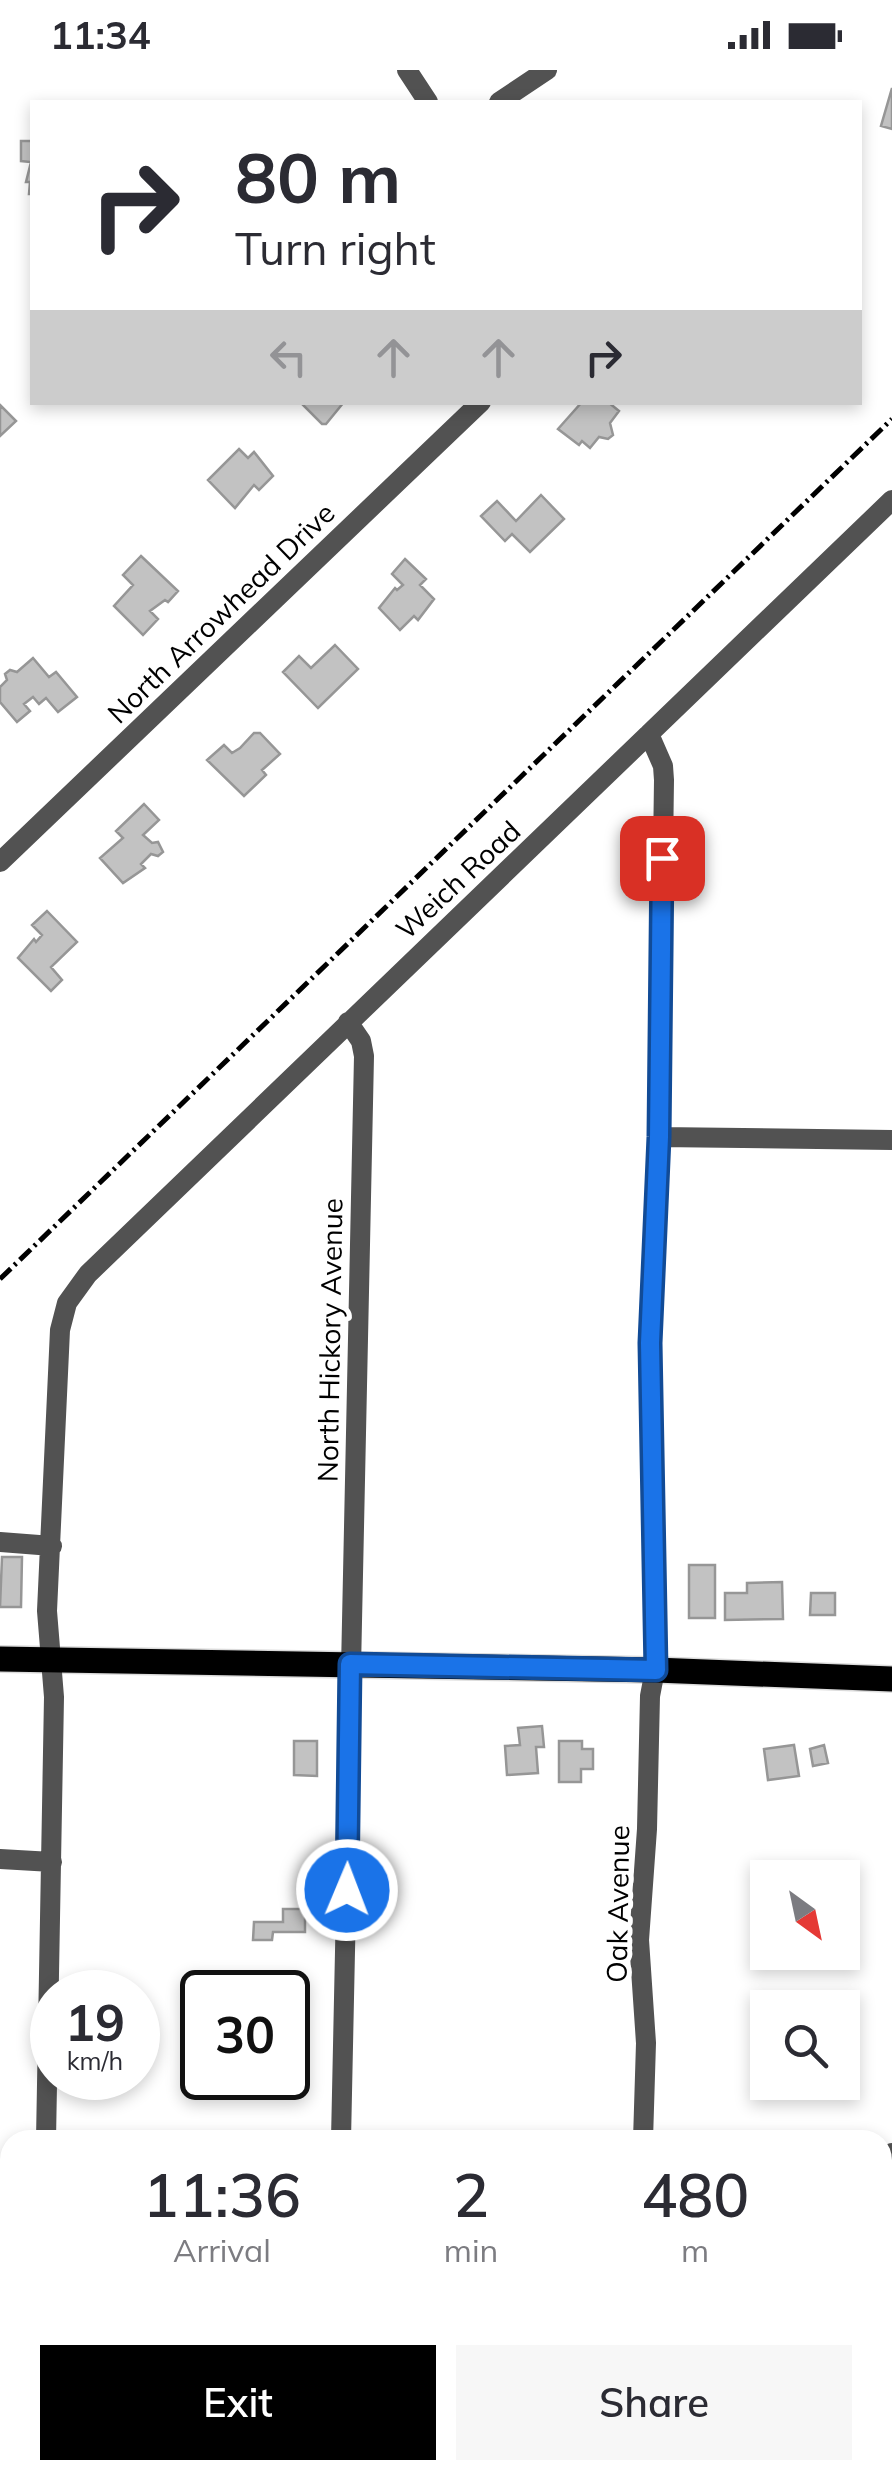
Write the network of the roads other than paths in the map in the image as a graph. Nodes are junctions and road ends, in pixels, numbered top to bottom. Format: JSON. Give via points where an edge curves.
{"nodes":[{"id":1,"x":407,"y":70,"type":"edge"},
{"id":2,"x":548,"y":70,"type":"edge"},
{"id":3,"x":427,"y":100,"type":"edge"},
{"id":4,"x":502,"y":100,"type":"edge"},
{"id":5,"x":477,"y":405,"type":"edge"},
{"id":6,"x":892,"y":500,"type":"edge"},
{"id":7,"x":649,"y":734,"type":"junction"},
{"id":8,"x":0,"y":862,"type":"edge"},
{"id":9,"x":348,"y":1022,"type":"junction"},
{"id":10,"x":659,"y":1137,"type":"junction"},
{"id":11,"x":892,"y":1140,"type":"edge"},
{"id":12,"x":0,"y":1542,"type":"edge"},
{"id":13,"x":52,"y":1546,"type":"junction"},
{"id":14,"x":0,"y":1659,"type":"edge"},
{"id":15,"x":52,"y":1660,"type":"junction"},
{"id":16,"x":350,"y":1664,"type":"junction"},
{"id":17,"x":656,"y":1670,"type":"junction"},
{"id":18,"x":892,"y":1679,"type":"edge"},
{"id":19,"x":0,"y":1859,"type":"edge"},
{"id":20,"x":52,"y":1862,"type":"junction"},
{"id":21,"x":46,"y":2130,"type":"edge"},
{"id":22,"x":341,"y":2130,"type":"edge"},
{"id":23,"x":643,"y":2130,"type":"edge"}],
"edges":[{"from":1,"to":3,"type":"street"},
{"from":2,"to":4,"type":"street"},
{"from":5,"to":8,"type":"street","name":"North Arrowhead Drive"},
{"from":6,"to":7,"type":"street","name":"Weich Road"},
{"from":7,"to":9,"type":"street","name":"Weich Road"},
{"from":7,"to":10,"type":"street","name":"Oak Avenue","via":[[664,780]]},
{"from":9,"to":13,"type":"street","name":"Weich Road","via":[[88,1274],[67,1303],[60,1330]]},
{"from":9,"to":16,"type":"street","name":"North Hickory Avenue","via":[[364,1056]]},
{"from":10,"to":11,"type":"street"},
{"from":10,"to":17,"type":"street","name":"Oak Avenue","via":[[650,1343]]},
{"from":12,"to":13,"type":"street"},
{"from":13,"to":15,"type":"street"},
{"from":14,"to":15,"type":"main road"},
{"from":15,"to":16,"type":"main road"},
{"from":15,"to":20,"type":"street"},
{"from":16,"to":17,"type":"main road"},
{"from":16,"to":22,"type":"street","name":"North Hickory Avenue"},
{"from":17,"to":18,"type":"main road"},
{"from":17,"to":23,"type":"street","name":"Oak Avenue","via":[[639,1940]]},
{"from":19,"to":20,"type":"street"},
{"from":20,"to":21,"type":"street"}]}
